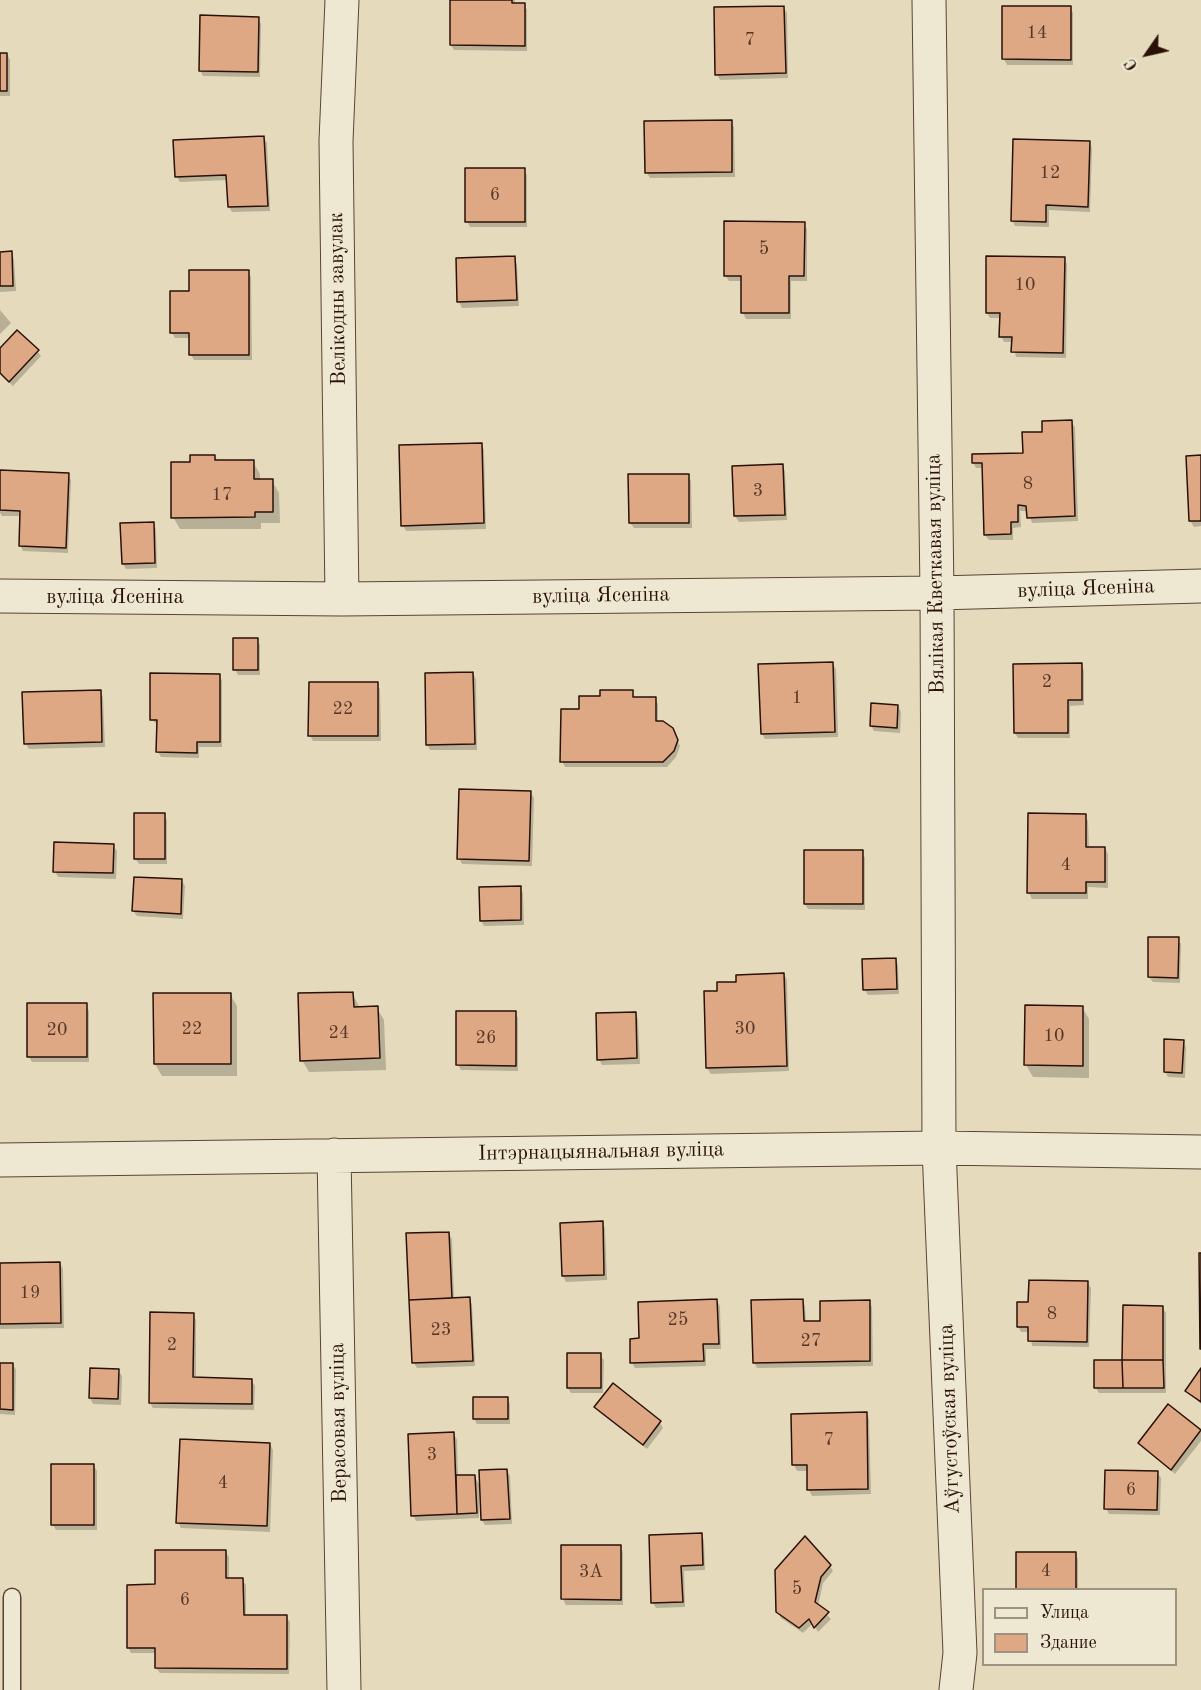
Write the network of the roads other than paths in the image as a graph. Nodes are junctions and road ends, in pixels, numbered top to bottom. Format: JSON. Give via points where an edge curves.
{"nodes":[{"id":1,"x":342,"y":0,"type":"edge"},
{"id":2,"x":929,"y":0,"type":"edge"},
{"id":3,"x":1201,"y":586,"type":"edge"},
{"id":4,"x":937,"y":593,"type":"junction"},
{"id":5,"x":0,"y":596,"type":"edge"},
{"id":6,"x":342,"y":599,"type":"junction"},
{"id":7,"x":939,"y":1148,"type":"junction"},
{"id":8,"x":1201,"y":1152,"type":"edge"},
{"id":9,"x":334,"y":1155,"type":"junction"},
{"id":10,"x":0,"y":1160,"type":"edge"},
{"id":11,"x":12,"y":1597,"type":"dead end"},
{"id":12,"x":12,"y":1690,"type":"edge"},
{"id":13,"x":344,"y":1690,"type":"edge"},
{"id":14,"x":956,"y":1690,"type":"edge"}],
"edges":[{"from":1,"to":6,"type":"street","name":"Велікодны завулак","via":[[336,141]]},
{"from":2,"to":4,"type":"street","name":"Вялікая Кветкавая вуліца"},
{"from":3,"to":4,"type":"street","name":"вуліца Ясеніна"},
{"from":4,"to":6,"type":"street","name":"вуліца Ясеніна"},
{"from":4,"to":7,"type":"street","name":"Вялікая Кветкавая вуліца"},
{"from":5,"to":6,"type":"street","name":"вуліца Ясеніна"},
{"from":7,"to":8,"type":"street","name":"Інтэрнацыянальная вуліца"},
{"from":7,"to":9,"type":"street","name":"Інтэрнацыянальная вуліца"},
{"from":7,"to":14,"type":"street","name":"Аўгустоўская вуліца","via":[[960,1653]]},
{"from":9,"to":10,"type":"street","name":"Інтэрнацыянальная вуліца"},
{"from":9,"to":13,"type":"street","name":"Верасовая вуліца"},
{"from":11,"to":12,"type":"lane"}]}
